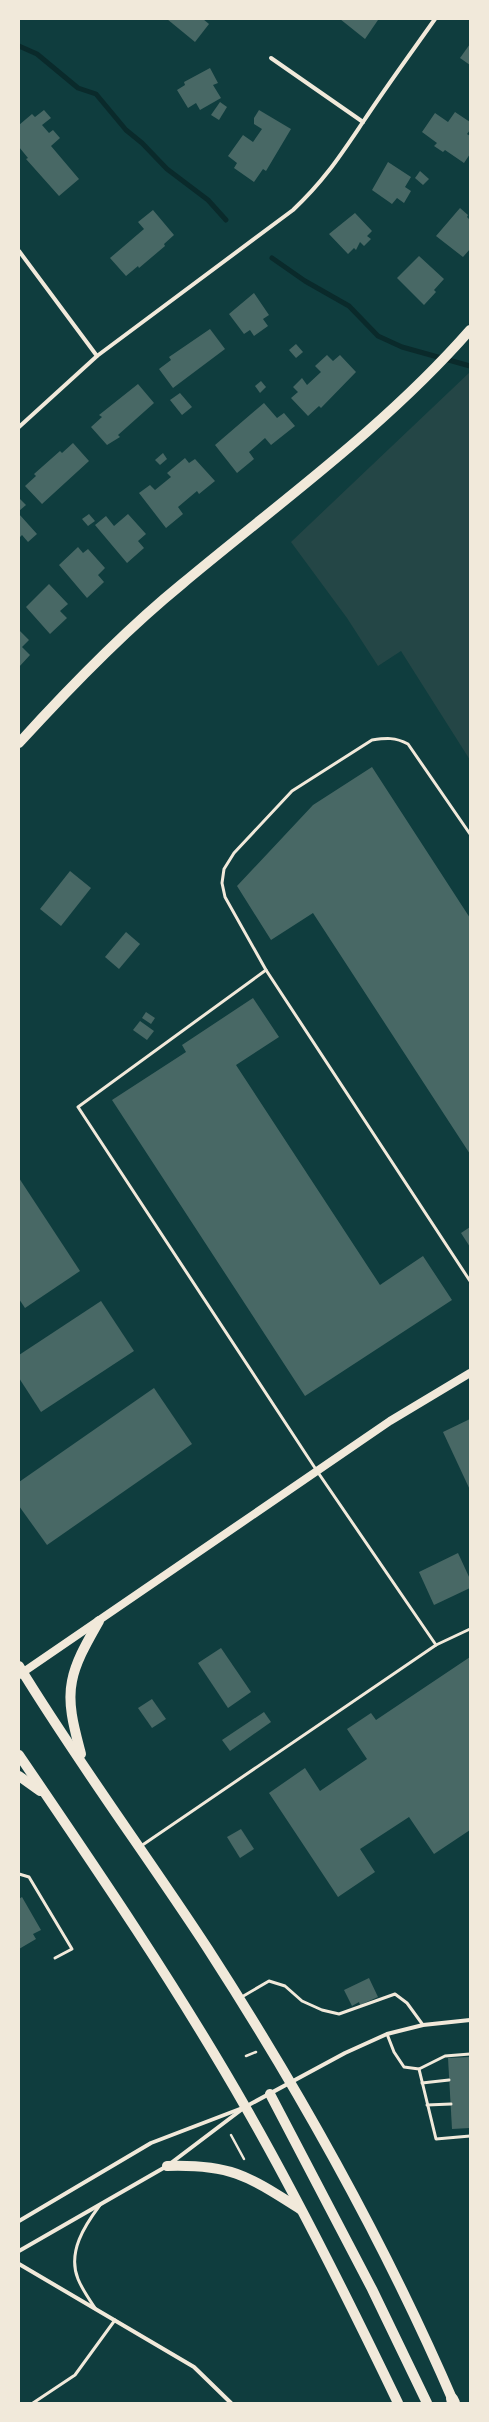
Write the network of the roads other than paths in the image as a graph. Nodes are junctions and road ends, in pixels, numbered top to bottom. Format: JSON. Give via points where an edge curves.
{"nodes":[{"id":1,"x":435,"y":19,"type":"edge"},
{"id":2,"x":271,"y":58,"type":"dead end"},
{"id":3,"x":363,"y":122,"type":"junction"},
{"id":4,"x":19,"y":251,"type":"edge"},
{"id":5,"x":470,"y":330,"type":"edge"},
{"id":6,"x":97,"y":356,"type":"junction"},
{"id":7,"x":19,"y":427,"type":"edge"},
{"id":8,"x":19,"y":743,"type":"edge"},
{"id":9,"x":470,"y":834,"type":"edge"},
{"id":10,"x":266,"y":970,"type":"junction"},
{"id":11,"x":470,"y":1281,"type":"edge"},
{"id":12,"x":470,"y":1373,"type":"edge"},
{"id":13,"x":317,"y":1472,"type":"junction"},
{"id":14,"x":99,"y":1621,"type":"junction"},
{"id":15,"x":470,"y":1629,"type":"edge"},
{"id":16,"x":436,"y":1645,"type":"junction"},
{"id":17,"x":20,"y":1671,"type":"edge"},
{"id":18,"x":19,"y":1755,"type":"edge"},
{"id":19,"x":82,"y":1760,"type":"junction"},
{"id":20,"x":19,"y":1776,"type":"edge"},
{"id":21,"x":47,"y":1796,"type":"junction"},
{"id":22,"x":140,"y":1847,"type":"junction"},
{"id":23,"x":19,"y":1874,"type":"edge"},
{"id":24,"x":55,"y":1958,"type":"dead end"},
{"id":25,"x":239,"y":1999,"type":"junction"},
{"id":26,"x":470,"y":2020,"type":"edge"},
{"id":27,"x":423,"y":2025,"type":"junction"},
{"id":28,"x":388,"y":2034,"type":"junction"},
{"id":29,"x":470,"y":2054,"type":"edge"},
{"id":30,"x":419,"y":2069,"type":"junction"},
{"id":31,"x":449,"y":2080,"type":"dead end"},
{"id":32,"x":291,"y":2083,"type":"junction"},
{"id":33,"x":422,"y":2083,"type":"junction"},
{"id":34,"x":270,"y":2094,"type":"junction"},
{"id":35,"x":451,"y":2104,"type":"dead end"},
{"id":36,"x":427,"y":2105,"type":"junction"},
{"id":37,"x":245,"y":2107,"type":"junction"},
{"id":38,"x":470,"y":2136,"type":"edge"},
{"id":39,"x":167,"y":2166,"type":"junction"},
{"id":40,"x":103,"y":2202,"type":"junction"},
{"id":41,"x":302,"y":2210,"type":"junction"},
{"id":42,"x":19,"y":2222,"type":"edge"},
{"id":43,"x":19,"y":2251,"type":"edge"},
{"id":44,"x":19,"y":2264,"type":"edge"},
{"id":45,"x":95,"y":2308,"type":"junction"},
{"id":46,"x":114,"y":2320,"type":"junction"},
{"id":47,"x":454,"y":2402,"type":"edge"},
{"id":48,"x":34,"y":2403,"type":"edge"},
{"id":49,"x":231,"y":2403,"type":"edge"},
{"id":50,"x":398,"y":2403,"type":"edge"},
{"id":51,"x":427,"y":2403,"type":"edge"}],
"edges":[{"from":1,"to":3,"type":"street"},
{"from":2,"to":3,"type":"street"},
{"from":3,"to":6,"type":"street","via":[[336,164],[293,210]]},
{"from":4,"to":6,"type":"street"},
{"from":5,"to":8,"type":"main road","via":[[431,371],[343,453],[181,584],[125,634],[62,695]]},
{"from":6,"to":7,"type":"street"},
{"from":9,"to":10,"type":"lane","via":[[408,744],[399,739],[372,740],[292,791],[234,853],[224,869],[225,897]]},
{"from":10,"to":11,"type":"lane"},
{"from":10,"to":13,"type":"lane","via":[[78,1108]]},
{"from":12,"to":13,"type":"main road","via":[[390,1421]]},
{"from":13,"to":14,"type":"main road"},
{"from":13,"to":16,"type":"lane"},
{"from":14,"to":17,"type":"main road"},
{"from":14,"to":19,"type":"main road","via":[[83,1651],[72,1681],[71,1714]]},
{"from":15,"to":16,"type":"lane"},
{"from":16,"to":22,"type":"lane"},
{"from":17,"to":19,"type":"main road"},
{"from":18,"to":21,"type":"main road"},
{"from":19,"to":22,"type":"main road"},
{"from":20,"to":21,"type":"main road"},
{"from":21,"to":37,"type":"main road","via":[[164,1972]]},
{"from":22,"to":25,"type":"main road"},
{"from":23,"to":24,"type":"lane","via":[[29,1877],[72,1949]]},
{"from":25,"to":27,"type":"lane","via":[[269,1981],[285,1986],[302,2001],[322,2010],[340,2014],[395,1994],[407,2003]]},
{"from":25,"to":32,"type":"main road"},
{"from":26,"to":27,"type":"street"},
{"from":27,"to":28,"type":"street"},
{"from":28,"to":30,"type":"lane","via":[[394,2052],[404,2066]]},
{"from":28,"to":32,"type":"street","via":[[345,2053]]},
{"from":29,"to":30,"type":"lane","via":[[445,2056]]},
{"from":30,"to":33,"type":"lane"},
{"from":31,"to":33,"type":"lane"},
{"from":32,"to":34,"type":"street"},
{"from":32,"to":47,"type":"main road","via":[[350,2191]]},
{"from":33,"to":36,"type":"lane"},
{"from":34,"to":37,"type":"street"},
{"from":34,"to":51,"type":"main road","via":[[372,2288]]},
{"from":35,"to":36,"type":"lane"},
{"from":36,"to":38,"type":"lane","via":[[436,2139]]},
{"from":37,"to":39,"type":"street"},
{"from":37,"to":41,"type":"main road"},
{"from":37,"to":42,"type":"street","via":[[152,2143]]},
{"from":39,"to":40,"type":"street"},
{"from":39,"to":41,"type":"main road","via":[[194,2165],[220,2168],[245,2175]]},
{"from":40,"to":43,"type":"street"},
{"from":40,"to":45,"type":"lane","via":[[86,2224],[77,2242],[77,2278]]},
{"from":41,"to":50,"type":"main road"},
{"from":44,"to":45,"type":"street"},
{"from":45,"to":46,"type":"street"},
{"from":46,"to":48,"type":"lane","via":[[75,2375]]},
{"from":46,"to":49,"type":"street","via":[[194,2368]]}]}
